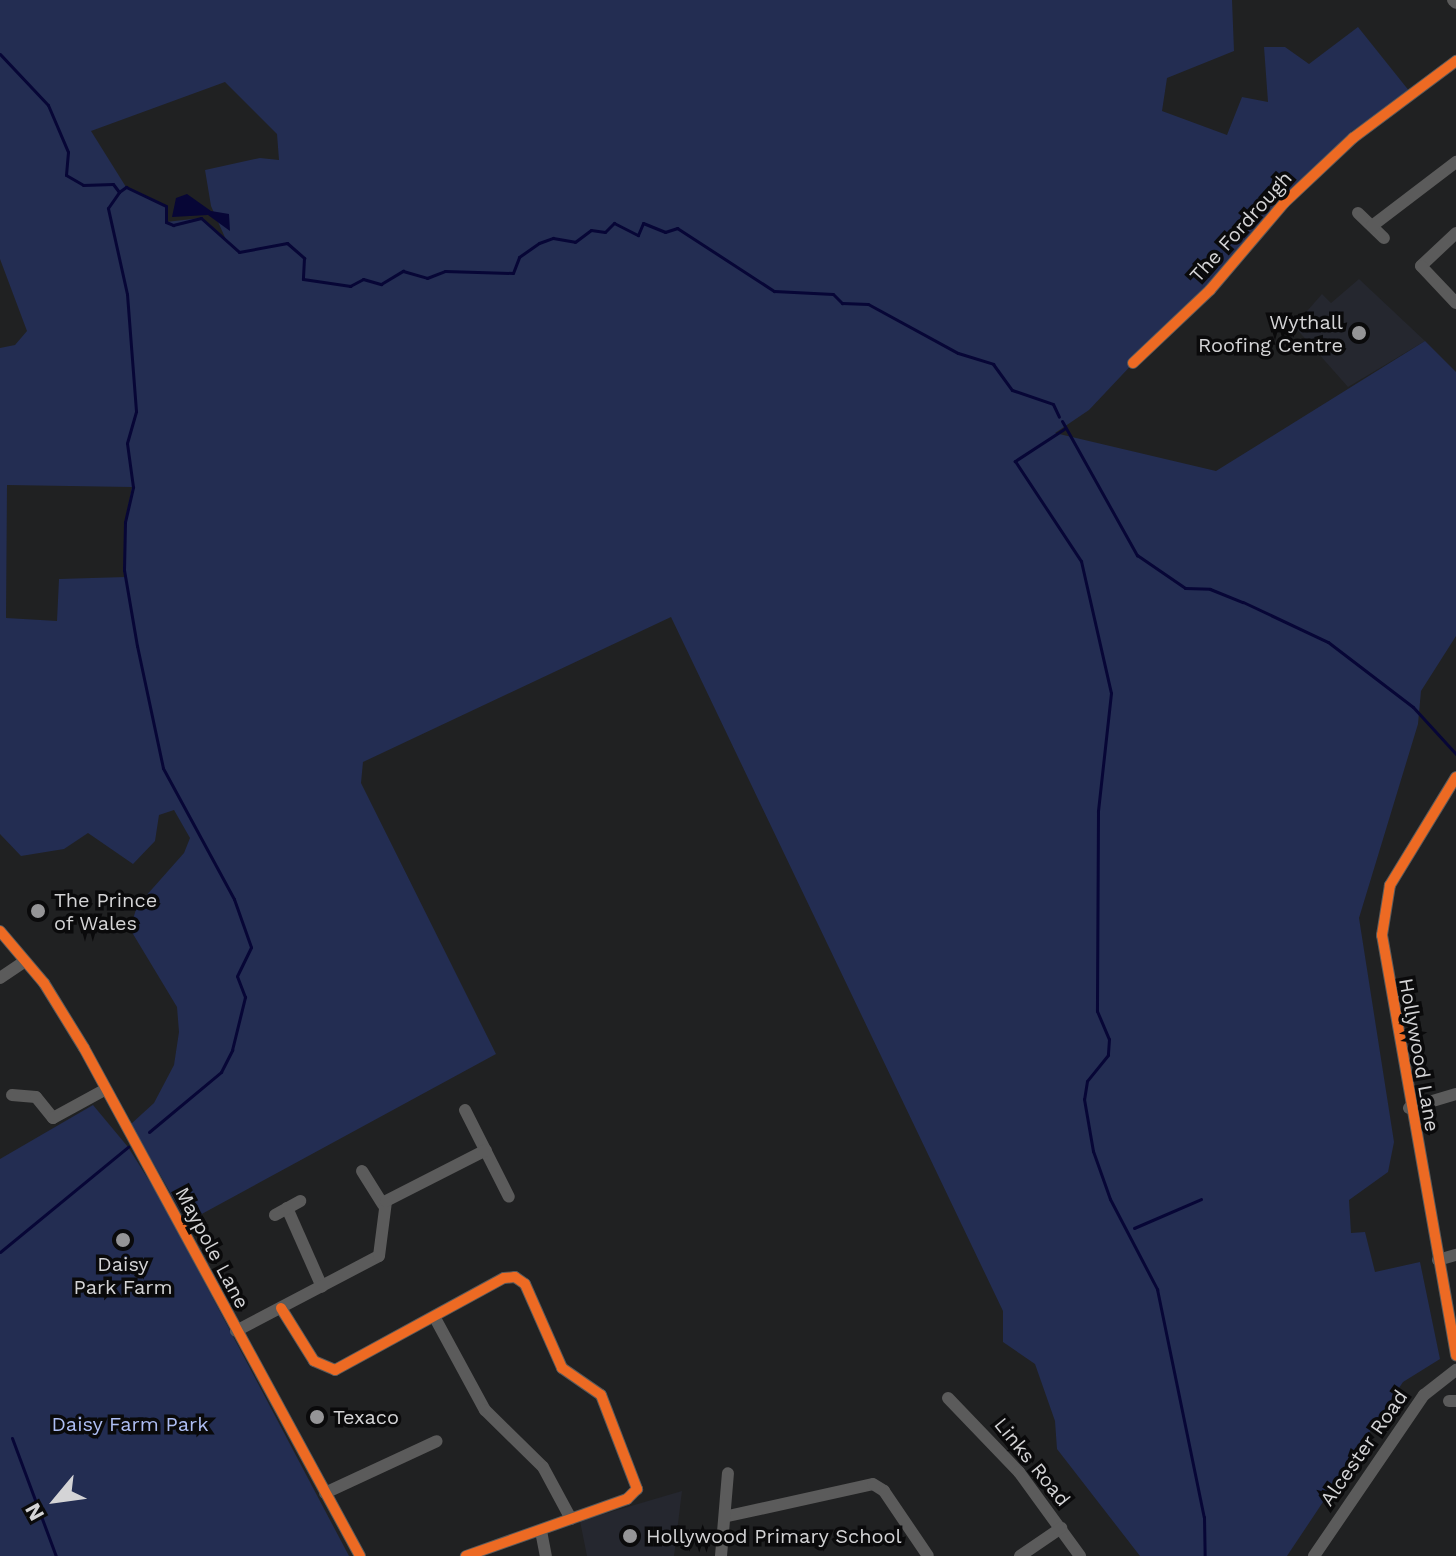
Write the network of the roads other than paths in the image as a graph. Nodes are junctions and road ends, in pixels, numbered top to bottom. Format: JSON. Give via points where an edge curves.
{"nodes":[{"id":1,"x":1456,"y":61,"type":"edge"},
{"id":2,"x":1456,"y":162,"type":"edge"},
{"id":3,"x":1358,"y":213,"type":"dead end"},
{"id":4,"x":1372,"y":226,"type":"junction"},
{"id":5,"x":1456,"y":233,"type":"edge"},
{"id":6,"x":1384,"y":238,"type":"dead end"},
{"id":7,"x":1456,"y":303,"type":"edge"},
{"id":8,"x":1133,"y":363,"type":"dead end"},
{"id":9,"x":1456,"y":778,"type":"edge"},
{"id":10,"x":0,"y":931,"type":"edge"},
{"id":11,"x":25,"y":961,"type":"junction"},
{"id":12,"x":0,"y":978,"type":"edge"},
{"id":13,"x":106,"y":1089,"type":"junction"},
{"id":14,"x":1456,"y":1094,"type":"edge"},
{"id":15,"x":12,"y":1095,"type":"dead end"},
{"id":16,"x":1409,"y":1108,"type":"junction"},
{"id":17,"x":465,"y":1110,"type":"dead end"},
{"id":18,"x":486,"y":1150,"type":"junction"},
{"id":19,"x":362,"y":1171,"type":"dead end"},
{"id":20,"x":509,"y":1197,"type":"dead end"},
{"id":21,"x":300,"y":1201,"type":"dead end"},
{"id":22,"x":383,"y":1205,"type":"junction"},
{"id":23,"x":287,"y":1208,"type":"junction"},
{"id":24,"x":275,"y":1215,"type":"dead end"},
{"id":25,"x":1456,"y":1255,"type":"edge"},
{"id":26,"x":1438,"y":1260,"type":"junction"},
{"id":27,"x":322,"y":1287,"type":"junction"},
{"id":28,"x":281,"y":1308,"type":"junction"},
{"id":29,"x":435,"y":1318,"type":"junction"},
{"id":30,"x":236,"y":1331,"type":"junction"},
{"id":31,"x":1456,"y":1356,"type":"edge"},
{"id":32,"x":1456,"y":1370,"type":"edge"},
{"id":33,"x":948,"y":1398,"type":"dead end"},
{"id":34,"x":438,"y":1439,"type":"dead end"},
{"id":35,"x":728,"y":1473,"type":"dead end"},
{"id":36,"x":325,"y":1493,"type":"junction"},
{"id":37,"x":728,"y":1516,"type":"junction"},
{"id":38,"x":571,"y":1519,"type":"junction"},
{"id":39,"x":1061,"y":1528,"type":"junction"},
{"id":40,"x":541,"y":1531,"type":"junction"},
{"id":41,"x":360,"y":1556,"type":"edge"},
{"id":42,"x":466,"y":1556,"type":"edge"},
{"id":43,"x":546,"y":1556,"type":"edge"},
{"id":44,"x":721,"y":1556,"type":"edge"},
{"id":45,"x":928,"y":1556,"type":"edge"},
{"id":46,"x":1020,"y":1556,"type":"edge"},
{"id":47,"x":1080,"y":1556,"type":"edge"},
{"id":48,"x":1314,"y":1556,"type":"edge"}],
"edges":[{"from":1,"to":8,"type":"street","name":"The Fordrough","via":[[1353,138],[1284,203],[1210,290]]},
{"from":2,"to":4,"type":"street"},
{"from":3,"to":4,"type":"street"},
{"from":4,"to":6,"type":"street"},
{"from":5,"to":7,"type":"street","via":[[1421,266],[1421,273]]},
{"from":9,"to":16,"type":"street","name":"Hollywood Lane","via":[[1390,885],[1383,915]]},
{"from":10,"to":11,"type":"street","name":"Maypole Lane"},
{"from":11,"to":12,"type":"street"},
{"from":11,"to":13,"type":"street","name":"Maypole Lane"},
{"from":13,"to":15,"type":"street","via":[[53,1118],[36,1097]]},
{"from":13,"to":30,"type":"street","name":"Maypole Lane"},
{"from":14,"to":16,"type":"street"},
{"from":16,"to":26,"type":"street","name":"Hollywood Lane"},
{"from":17,"to":18,"type":"street"},
{"from":18,"to":20,"type":"street"},
{"from":18,"to":22,"type":"street"},
{"from":19,"to":22,"type":"street"},
{"from":21,"to":23,"type":"street"},
{"from":22,"to":27,"type":"street","via":[[381,1254]]},
{"from":23,"to":24,"type":"street"},
{"from":23,"to":27,"type":"street"},
{"from":25,"to":26,"type":"street"},
{"from":26,"to":31,"type":"street","name":"Hollywood Lane"},
{"from":27,"to":28,"type":"street"},
{"from":28,"to":29,"type":"street","via":[[314,1361],[330,1370]]},
{"from":28,"to":30,"type":"street"},
{"from":29,"to":38,"type":"street","via":[[485,1410],[537,1460]]},
{"from":29,"to":38,"type":"street","via":[[515,1277],[525,1284],[562,1368],[601,1395],[637,1489],[627,1499]]},
{"from":30,"to":36,"type":"street","name":"Maypole Lane"},
{"from":32,"to":48,"type":"street","name":"Alcester Road","via":[[1424,1395]]},
{"from":33,"to":39,"type":"street","name":"Links Road","via":[[1019,1472]]},
{"from":34,"to":36,"type":"street"},
{"from":35,"to":37,"type":"street"},
{"from":36,"to":41,"type":"street","name":"Maypole Lane"},
{"from":37,"to":44,"type":"street"},
{"from":37,"to":45,"type":"street","via":[[873,1484],[884,1491]]},
{"from":38,"to":40,"type":"street"},
{"from":39,"to":46,"type":"street"},
{"from":39,"to":47,"type":"street","name":"Links Road"},
{"from":40,"to":42,"type":"street"},
{"from":40,"to":43,"type":"street"}]}
